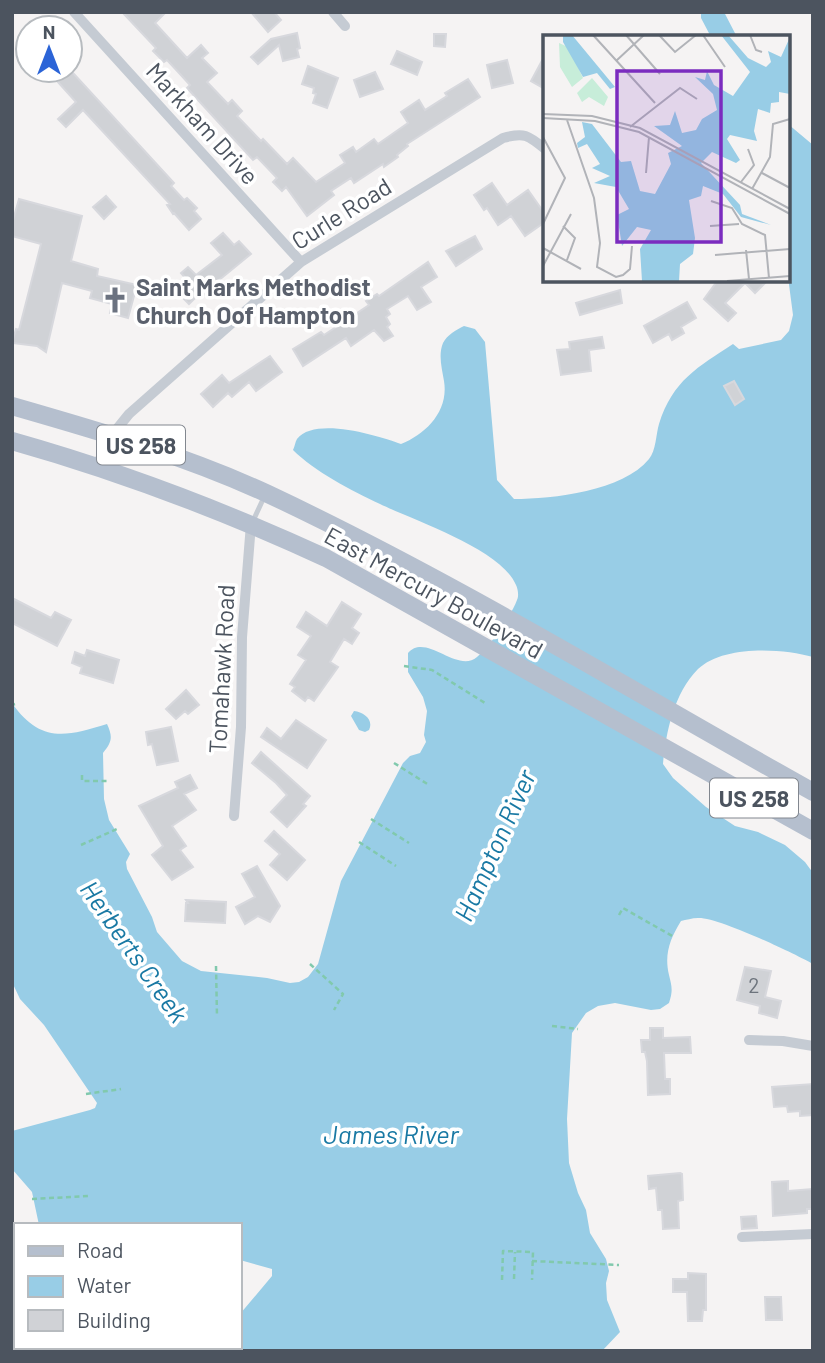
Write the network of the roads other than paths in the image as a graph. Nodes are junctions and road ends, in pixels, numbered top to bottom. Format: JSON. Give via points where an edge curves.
{"nodes":[{"id":1,"x":74,"y":12,"type":"edge"},
{"id":2,"x":333,"y":12,"type":"edge"},
{"id":3,"x":345,"y":26,"type":"dead end"},
{"id":4,"x":543,"y":147,"type":"edge"},
{"id":5,"x":301,"y":262,"type":"junction"},
{"id":6,"x":12,"y":406,"type":"edge"},
{"id":7,"x":112,"y":435,"type":"junction"},
{"id":8,"x":12,"y":441,"type":"edge"},
{"id":9,"x":97,"y":465,"type":"junction"},
{"id":10,"x":266,"y":493,"type":"junction"},
{"id":11,"x":251,"y":524,"type":"junction"},
{"id":12,"x":813,"y":792,"type":"edge"},
{"id":13,"x":234,"y":816,"type":"dead end"},
{"id":14,"x":813,"y":831,"type":"edge"},
{"id":15,"x":749,"y":1040,"type":"dead end"},
{"id":16,"x":813,"y":1046,"type":"edge"},
{"id":17,"x":813,"y":1234,"type":"edge"},
{"id":18,"x":742,"y":1237,"type":"dead end"}],
"edges":[{"from":1,"to":5,"type":"street","name":"Markham Drive"},
{"from":2,"to":3,"type":"street"},
{"from":4,"to":5,"type":"street","name":"Curle Road","via":[[519,133],[503,138]]},
{"from":5,"to":7,"type":"street","name":"Curle Road","via":[[129,414]]},
{"from":6,"to":7,"type":"main road","name":"East Mercury Boulevard","number":"US 258"},
{"from":7,"to":9,"type":"street","name":"Curle Road"},
{"from":7,"to":10,"type":"main road","name":"East Mercury Boulevard","number":"US 258"},
{"from":8,"to":9,"type":"main road","name":"East Mercury Boulevard","number":"US 258"},
{"from":9,"to":11,"type":"main road","name":"East Mercury Boulevard","number":"US 258"},
{"from":10,"to":11,"type":"lane"},
{"from":10,"to":12,"type":"main road","name":"East Mercury Boulevard","number":"US 258","via":[[488,608]]},
{"from":11,"to":13,"type":"street","name":"Tomahawk Road"},
{"from":11,"to":14,"type":"main road","name":"East Mercury Boulevard","number":"US 258","via":[[326,558]]},
{"from":15,"to":16,"type":"street"},
{"from":17,"to":18,"type":"street"}]}
